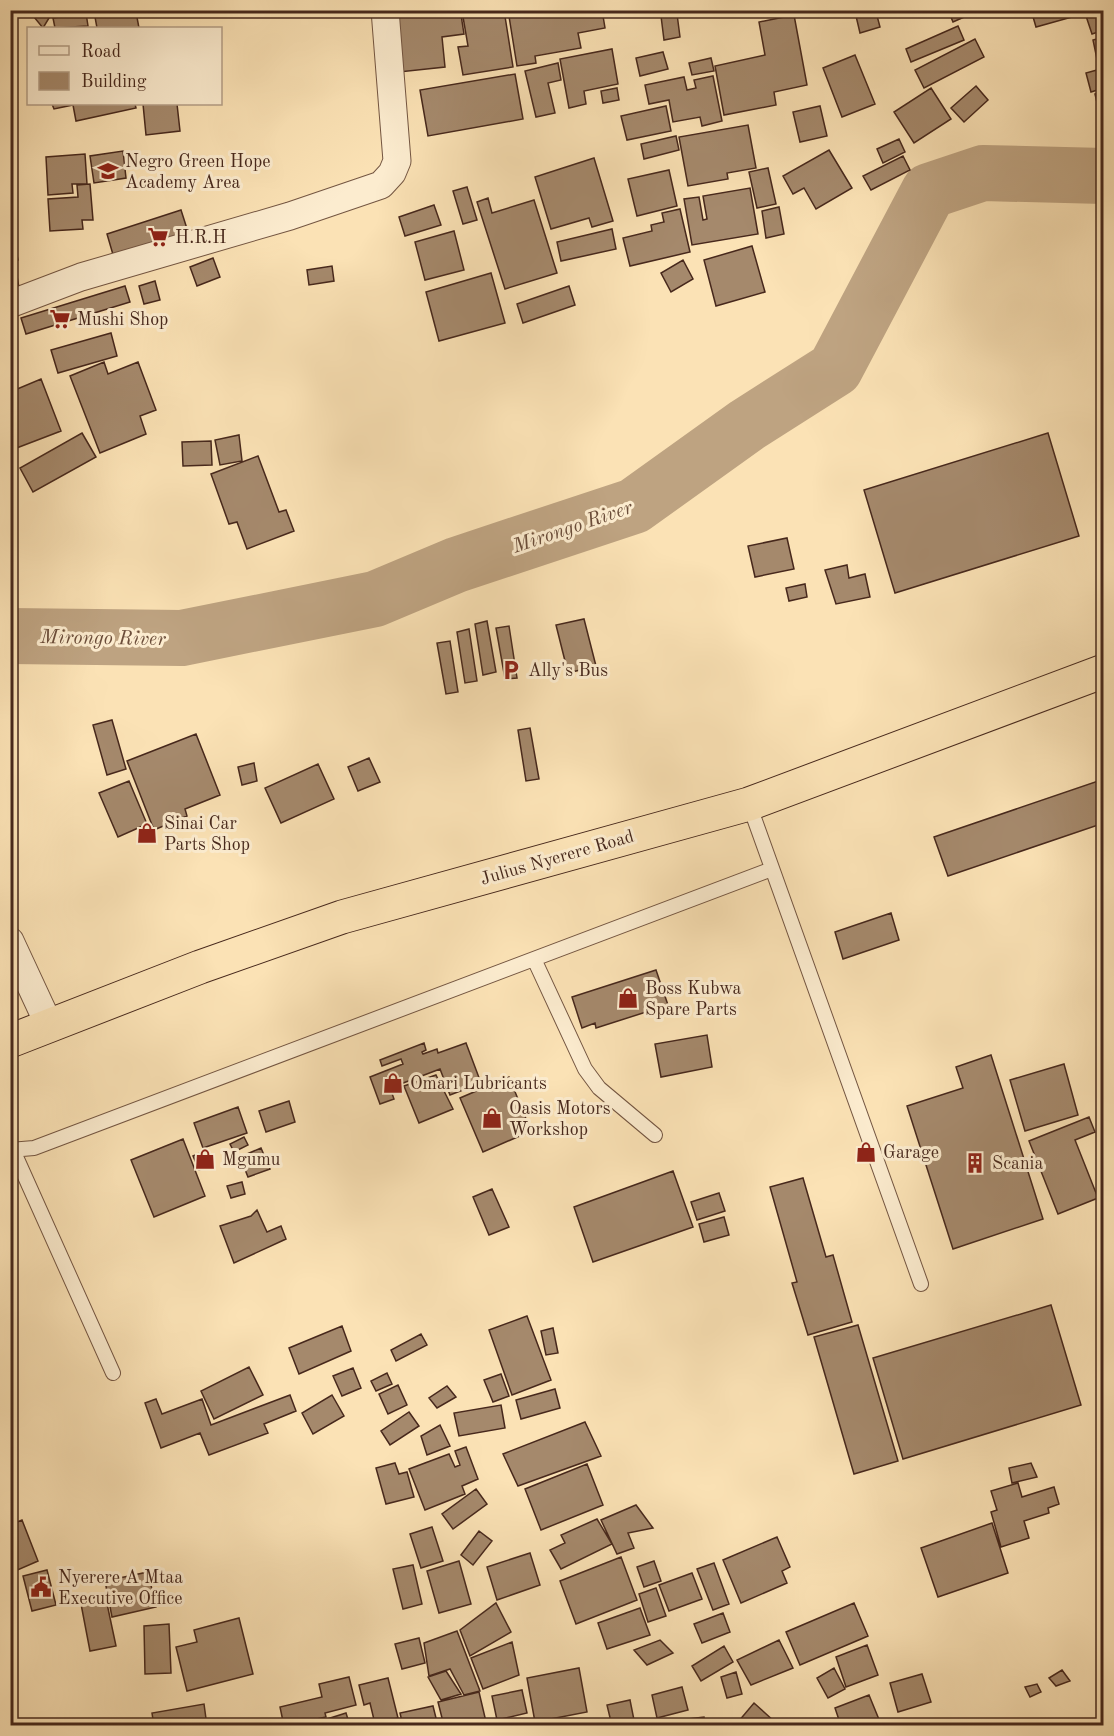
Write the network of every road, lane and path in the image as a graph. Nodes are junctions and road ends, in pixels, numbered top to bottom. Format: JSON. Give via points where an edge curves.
{"nodes":[{"id":1,"x":385,"y":10,"type":"edge"},
{"id":2,"x":10,"y":304,"type":"edge"},
{"id":3,"x":1104,"y":671,"type":"edge"},
{"id":4,"x":749,"y":804,"type":"junction"},
{"id":5,"x":772,"y":870,"type":"junction"},
{"id":6,"x":10,"y":941,"type":"edge"},
{"id":7,"x":534,"y":959,"type":"junction"},
{"id":8,"x":49,"y":1025,"type":"junction"},
{"id":9,"x":10,"y":1041,"type":"edge"},
{"id":10,"x":655,"y":1135,"type":"dead end"},
{"id":11,"x":12,"y":1150,"type":"edge"},
{"id":12,"x":921,"y":1284,"type":"dead end"},
{"id":13,"x":113,"y":1373,"type":"dead end"}],
"edges":[{"from":1,"to":2,"type":"street","via":[[397,161],[392,174],[381,185],[279,220],[81,277]]},
{"from":3,"to":4,"type":"highway","name":"Julius Nyerere Road"},
{"from":4,"to":5,"type":"lane"},
{"from":4,"to":8,"type":"highway","name":"Julius Nyerere Road","via":[[342,916]]},
{"from":5,"to":7,"type":"lane"},
{"from":5,"to":12,"type":"lane"},
{"from":6,"to":8,"type":"street"},
{"from":7,"to":10,"type":"lane","via":[[585,1069],[599,1088]]},
{"from":7,"to":11,"type":"lane","via":[[34,1148]]},
{"from":8,"to":9,"type":"highway","name":"Julius Nyerere Road"},
{"from":11,"to":13,"type":"lane"}]}
